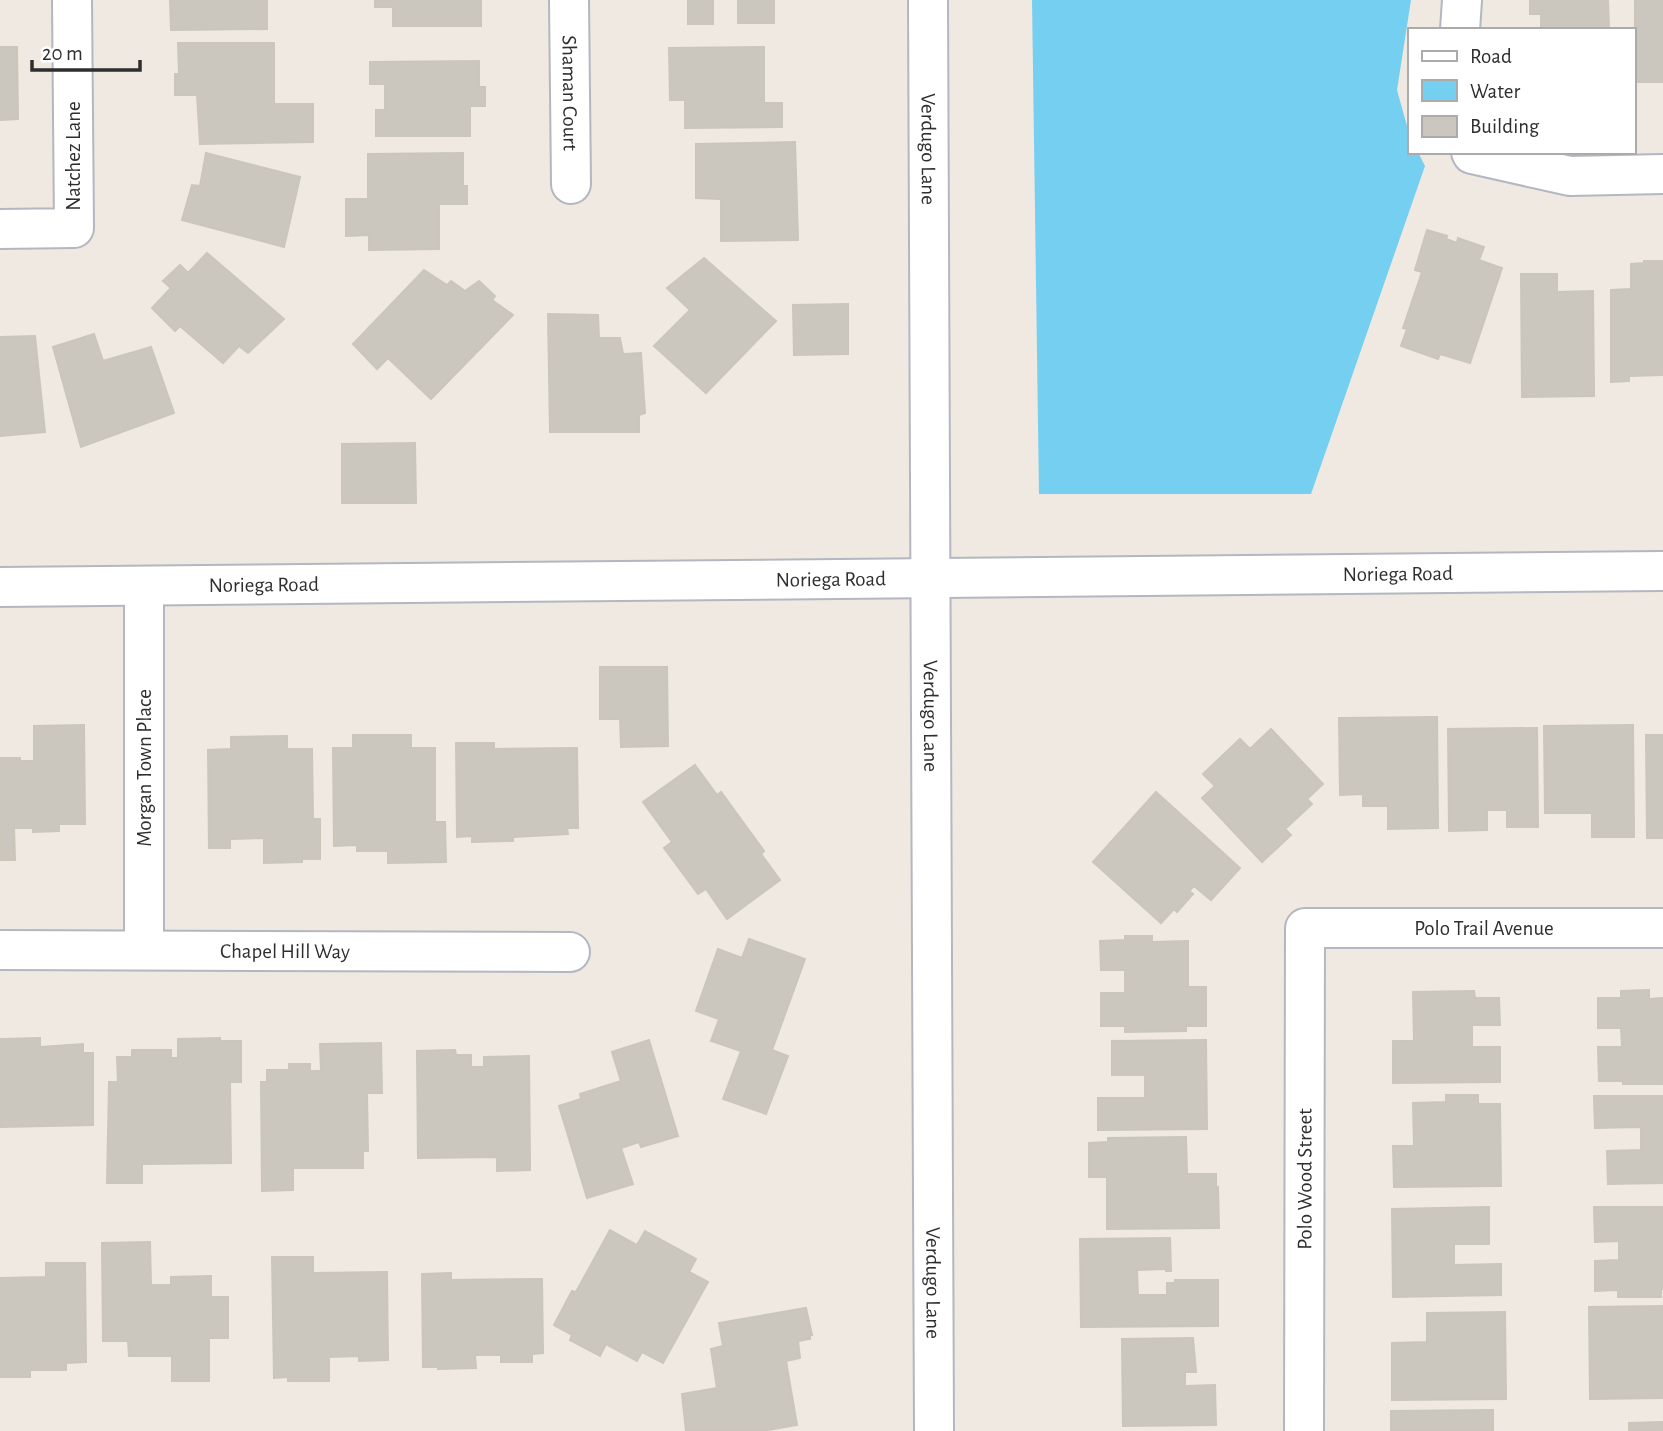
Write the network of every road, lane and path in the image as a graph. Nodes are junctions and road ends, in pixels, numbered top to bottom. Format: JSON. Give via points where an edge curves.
{"nodes":[{"id":1,"x":72,"y":0,"type":"edge"},
{"id":2,"x":569,"y":0,"type":"edge"},
{"id":3,"x":928,"y":0,"type":"edge"},
{"id":4,"x":1462,"y":0,"type":"edge"},
{"id":5,"x":1460,"y":28,"type":"edge"},
{"id":6,"x":1476,"y":154,"type":"edge"},
{"id":7,"x":1663,"y":174,"type":"edge"},
{"id":8,"x":571,"y":184,"type":"dead end"},
{"id":9,"x":0,"y":229,"type":"edge"},
{"id":10,"x":1663,"y":571,"type":"edge"},
{"id":11,"x":930,"y":578,"type":"junction"},
{"id":12,"x":144,"y":586,"type":"junction"},
{"id":13,"x":0,"y":587,"type":"edge"},
{"id":14,"x":1305,"y":928,"type":"joint"},
{"id":15,"x":1663,"y":928,"type":"edge"},
{"id":16,"x":0,"y":950,"type":"edge"},
{"id":17,"x":144,"y":950,"type":"junction"},
{"id":18,"x":570,"y":951,"type":"dead end"},
{"id":19,"x":934,"y":1431,"type":"edge"},
{"id":20,"x":1304,"y":1431,"type":"edge"}],
"edges":[{"from":1,"to":9,"type":"street","name":"Natchez Lane","via":[[74,228]]},
{"from":2,"to":8,"type":"street","name":"Shaman Court"},
{"from":3,"to":11,"type":"street","name":"Verdugo Lane"},
{"from":4,"to":5,"type":"street"},
{"from":6,"to":7,"type":"street","via":[[1570,176]]},
{"from":10,"to":11,"type":"street","name":"Noriega Road"},
{"from":11,"to":12,"type":"street","name":"Noriega Road"},
{"from":11,"to":19,"type":"street","name":"Verdugo Lane"},
{"from":12,"to":13,"type":"street","name":"Noriega Road"},
{"from":12,"to":17,"type":"street","name":"Morgan Town Place"},
{"from":14,"to":15,"type":"street","name":"Polo Trail Avenue"},
{"from":14,"to":20,"type":"street","name":"Polo Wood Street"},
{"from":16,"to":17,"type":"street","name":"Chapel Hill Way"},
{"from":17,"to":18,"type":"street","name":"Chapel Hill Way"}]}
